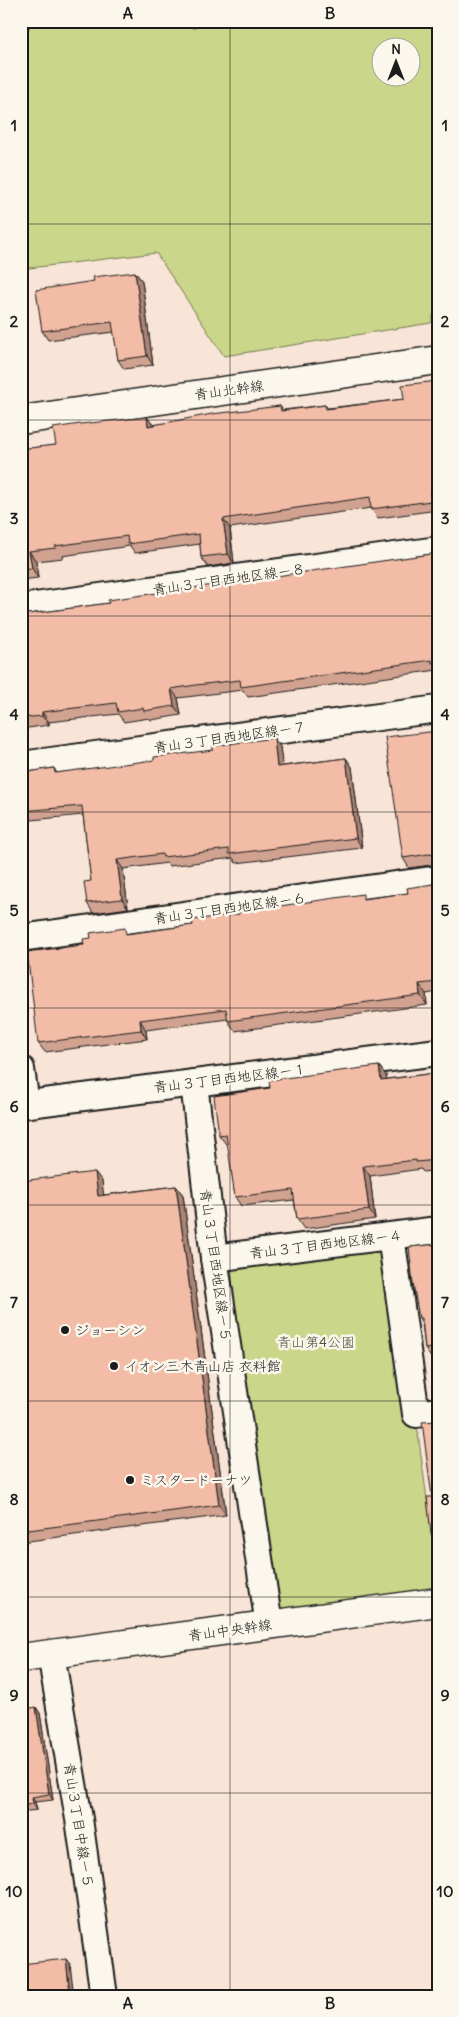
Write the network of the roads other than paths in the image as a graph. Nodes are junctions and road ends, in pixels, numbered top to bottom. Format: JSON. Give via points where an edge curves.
{"nodes":[{"id":1,"x":438,"y":360,"type":"edge"},
{"id":2,"x":21,"y":420,"type":"edge"},
{"id":3,"x":438,"y":550,"type":"edge"},
{"id":4,"x":21,"y":608,"type":"edge"},
{"id":5,"x":438,"y":709,"type":"edge"},
{"id":6,"x":21,"y":765,"type":"edge"},
{"id":7,"x":438,"y":879,"type":"edge"},
{"id":8,"x":21,"y":938,"type":"edge"},
{"id":9,"x":438,"y":1052,"type":"edge"},
{"id":10,"x":21,"y":1069,"type":"edge"},
{"id":11,"x":194,"y":1083,"type":"junction"},
{"id":12,"x":24,"y":1104,"type":"edge"},
{"id":13,"x":438,"y":1230,"type":"edge"},
{"id":14,"x":391,"y":1236,"type":"junction"},
{"id":15,"x":214,"y":1258,"type":"junction"},
{"id":16,"x":438,"y":1411,"type":"edge"},
{"id":17,"x":438,"y":1602,"type":"edge"},
{"id":18,"x":269,"y":1625,"type":"junction"},
{"id":19,"x":51,"y":1654,"type":"junction"},
{"id":20,"x":21,"y":1658,"type":"edge"},
{"id":21,"x":104,"y":1996,"type":"edge"}],
"edges":[{"from":1,"to":2,"type":"street","name":"青山北幹線"},
{"from":3,"to":4,"type":"street","name":"青山３丁目西地区線ー８"},
{"from":5,"to":6,"type":"street","name":"青山３丁目西地区線ー７"},
{"from":7,"to":8,"type":"street","name":"青山３丁目西地区線ー６"},
{"from":9,"to":11,"type":"street","name":"青山３丁目西地区線ー１"},
{"from":10,"to":12,"type":"street"},
{"from":11,"to":12,"type":"street","name":"青山３丁目西地区線ー１"},
{"from":11,"to":15,"type":"street","name":"青山３丁目西地区線ー５"},
{"from":13,"to":14,"type":"street","name":"青山３丁目西地区線ー４"},
{"from":14,"to":15,"type":"street","name":"青山３丁目西地区線ー４"},
{"from":14,"to":16,"type":"street","via":[[416,1414]]},
{"from":15,"to":18,"type":"street","name":"青山３丁目西地区線ー５"},
{"from":17,"to":18,"type":"street","name":"青山中央幹線"},
{"from":18,"to":19,"type":"street","name":"青山中央幹線"},
{"from":19,"to":20,"type":"street","name":"青山中央幹線"},
{"from":19,"to":21,"type":"street","name":"青山３丁目中線ー５"}]}
